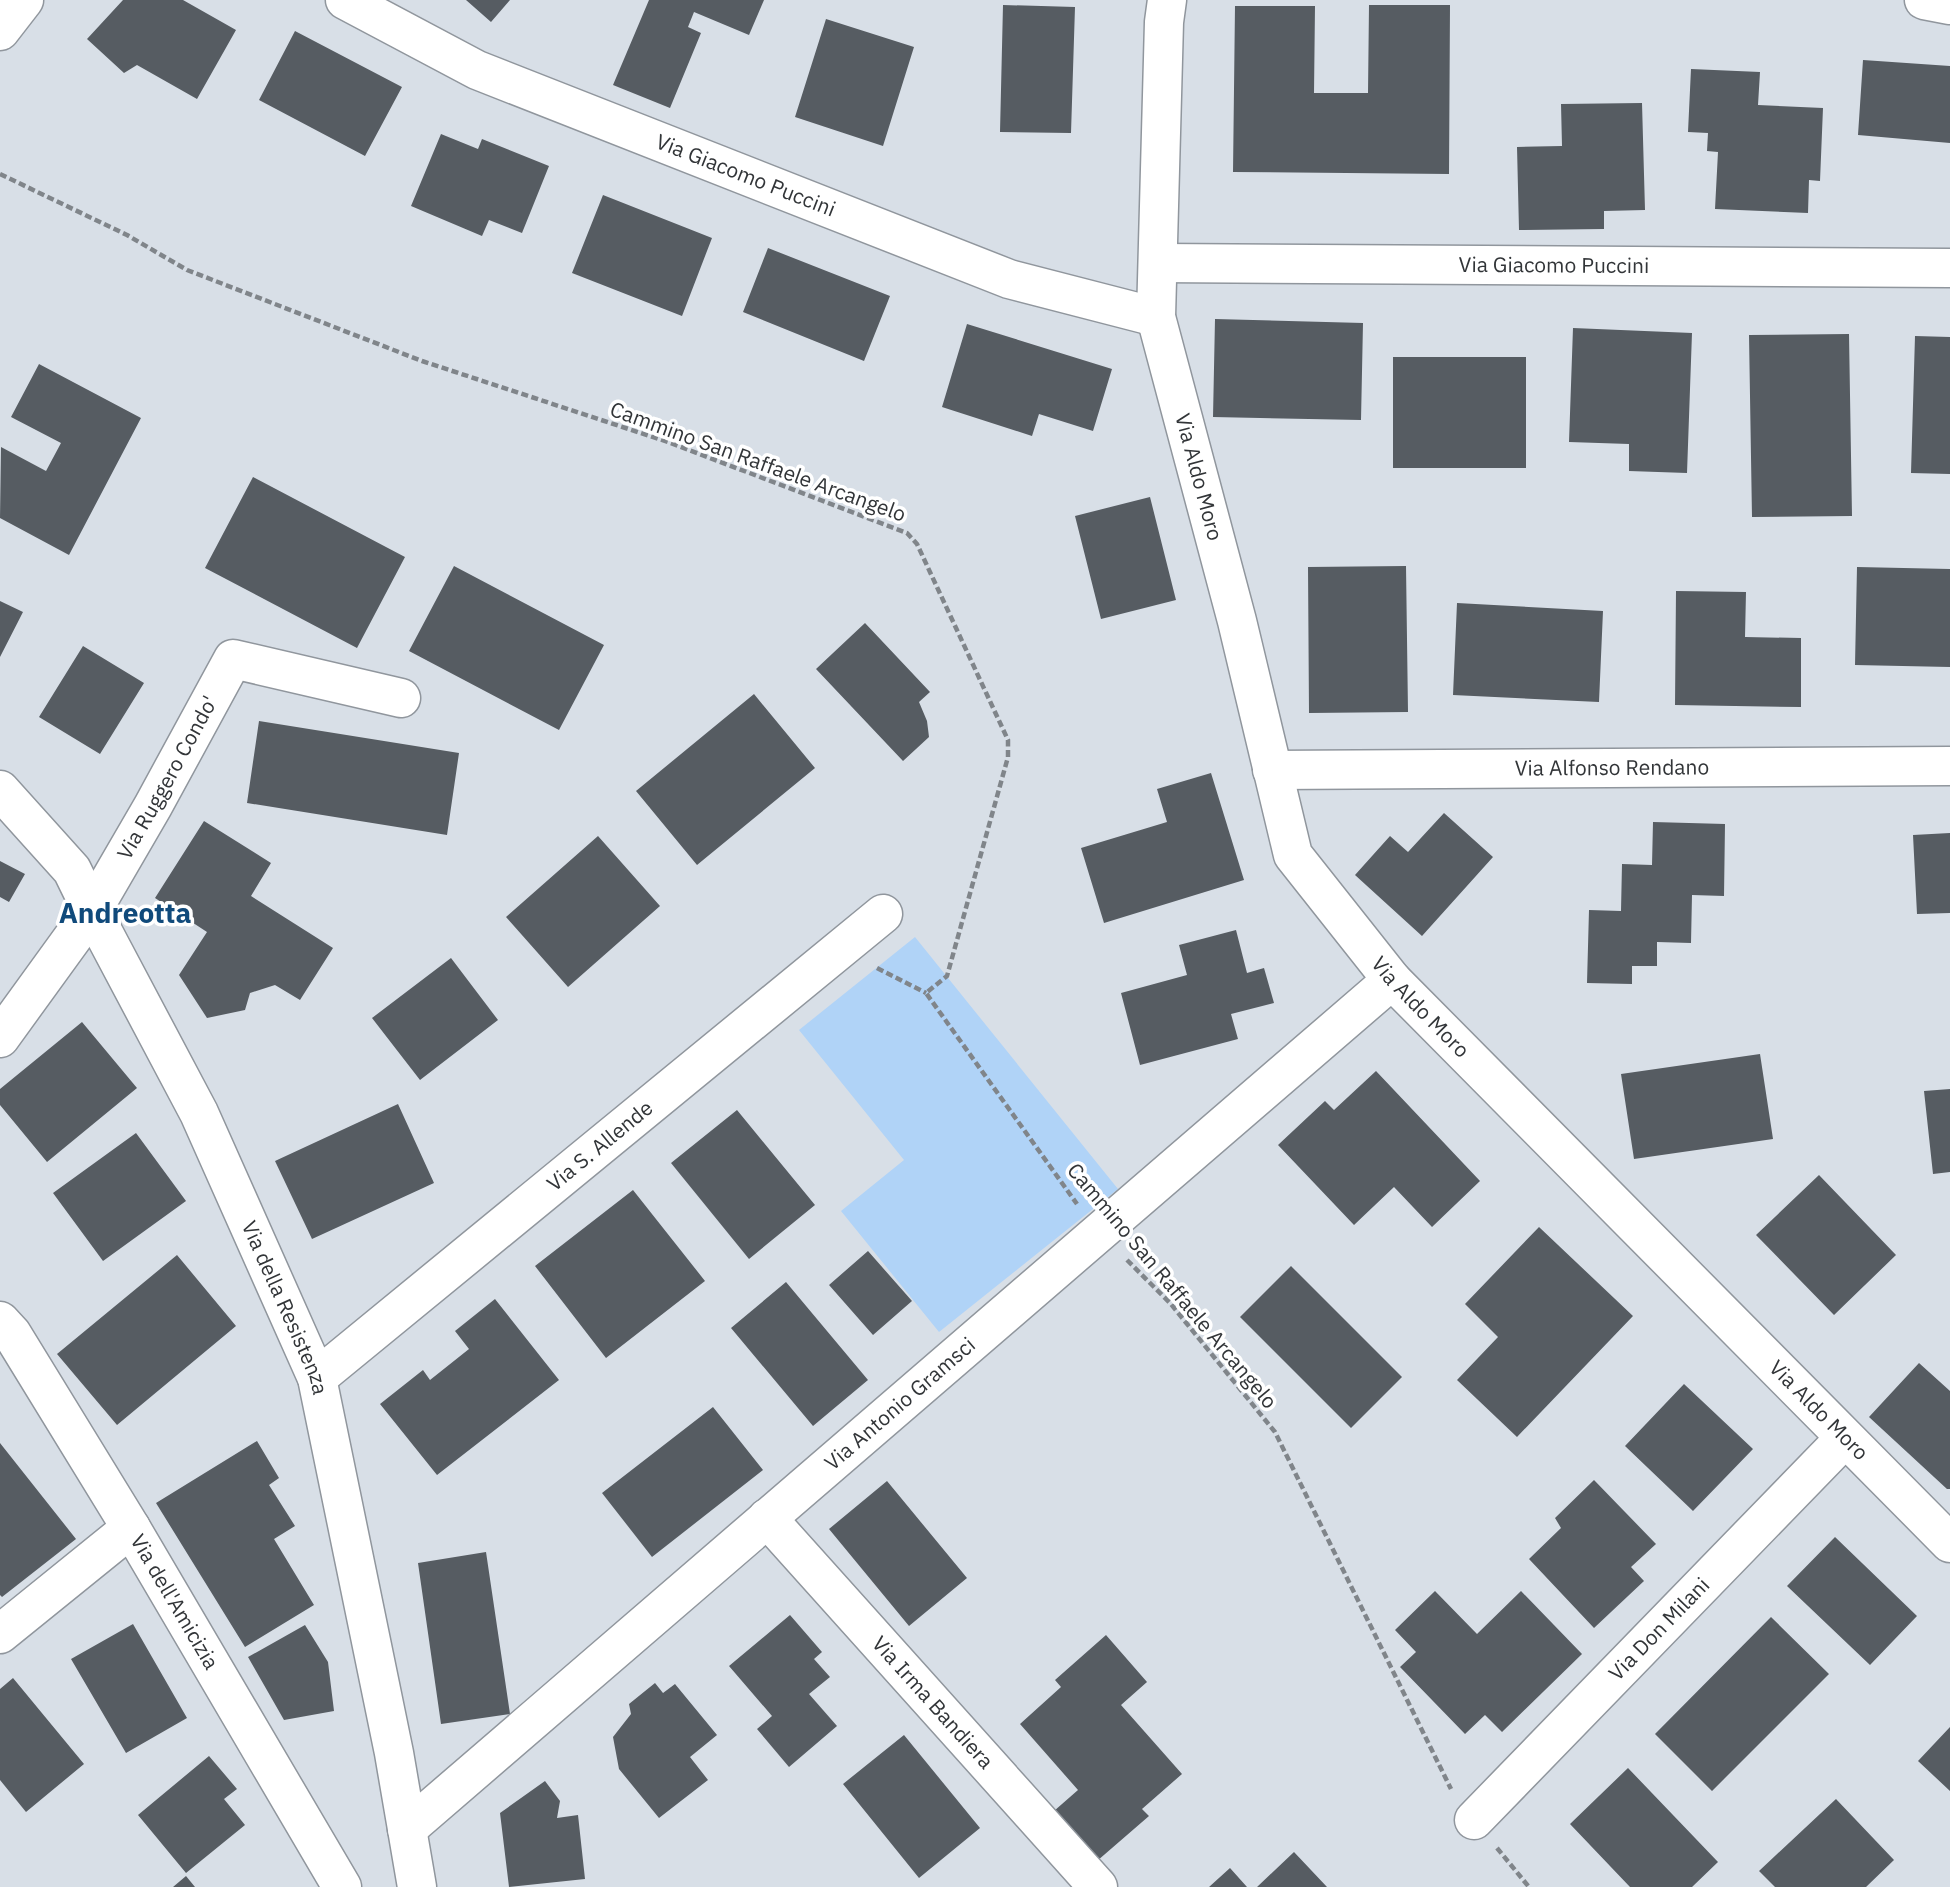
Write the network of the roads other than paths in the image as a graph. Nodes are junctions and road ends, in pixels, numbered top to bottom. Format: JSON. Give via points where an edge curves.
{"nodes":[{"id":1,"x":24,"y":0,"type":"edge"},
{"id":2,"x":345,"y":0,"type":"edge"},
{"id":3,"x":1167,"y":0,"type":"edge"},
{"id":4,"x":1924,"y":0,"type":"edge"},
{"id":5,"x":1950,"y":5,"type":"edge"},
{"id":6,"x":0,"y":31,"type":"edge"},
{"id":7,"x":1158,"y":263,"type":"junction"},
{"id":8,"x":1950,"y":268,"type":"edge"},
{"id":9,"x":1156,"y":317,"type":"junction"},
{"id":10,"x":401,"y":698,"type":"dead end"},
{"id":11,"x":1950,"y":766,"type":"edge"},
{"id":12,"x":1272,"y":770,"type":"junction"},
{"id":13,"x":0,"y":790,"type":"edge"},
{"id":14,"x":92,"y":911,"type":"junction"},
{"id":15,"x":883,"y":914,"type":"dead end"},
{"id":16,"x":1392,"y":980,"type":"junction"},
{"id":17,"x":0,"y":1038,"type":"edge"},
{"id":18,"x":0,"y":1321,"type":"edge"},
{"id":19,"x":317,"y":1378,"type":"junction"},
{"id":20,"x":1845,"y":1438,"type":"junction"},
{"id":21,"x":767,"y":1518,"type":"junction"},
{"id":22,"x":131,"y":1528,"type":"junction"},
{"id":23,"x":1950,"y":1543,"type":"edge"},
{"id":24,"x":0,"y":1634,"type":"edge"},
{"id":25,"x":1474,"y":1820,"type":"dead end"},
{"id":26,"x":407,"y":1829,"type":"junction"},
{"id":27,"x":340,"y":1886,"type":"edge"},
{"id":28,"x":417,"y":1887,"type":"edge"},
{"id":29,"x":1098,"y":1887,"type":"edge"}],
"edges":[{"from":1,"to":6,"type":"street"},
{"from":2,"to":9,"type":"street","name":"Via Giacomo Puccini","via":[[477,70],[970,264],[1009,279]]},
{"from":3,"to":7,"type":"street","name":"Via Aldo Moro"},
{"from":4,"to":5,"type":"street"},
{"from":7,"to":8,"type":"street","name":"Via Giacomo Puccini"},
{"from":7,"to":9,"type":"street","name":"Via Aldo Moro"},
{"from":9,"to":12,"type":"street","name":"Via Aldo Moro"},
{"from":10,"to":14,"type":"street","name":"Via Ruggero Condo'","via":[[233,659]]},
{"from":11,"to":12,"type":"street","name":"Via Alfonso Rendano"},
{"from":12,"to":16,"type":"street","name":"Via Aldo Moro","via":[[1293,855]]},
{"from":13,"to":14,"type":"street","name":"Via della Resistenza","via":[[72,870]]},
{"from":14,"to":17,"type":"street","name":"Via Ruggero Condo'"},
{"from":14,"to":19,"type":"street","name":"Via della Resistenza","via":[[199,1112]]},
{"from":15,"to":19,"type":"street","name":"Via S. Allende"},
{"from":16,"to":20,"type":"street","name":"Via Aldo Moro"},
{"from":16,"to":21,"type":"street","name":"Via Antonio Gramsci"},
{"from":18,"to":22,"type":"street","name":"Via dell'Amicizia"},
{"from":19,"to":26,"type":"street","name":"Via della Resistenza"},
{"from":20,"to":23,"type":"street","name":"Via Aldo Moro"},
{"from":20,"to":25,"type":"street","name":"Via Don Milani"},
{"from":21,"to":26,"type":"street","name":"Via Antonio Gramsci"},
{"from":21,"to":29,"type":"street","name":"Via Irma Bandiera"},
{"from":22,"to":24,"type":"street"},
{"from":22,"to":27,"type":"street","name":"Via dell'Amicizia"},
{"from":26,"to":28,"type":"street","name":"Via della Resistenza"}]}
